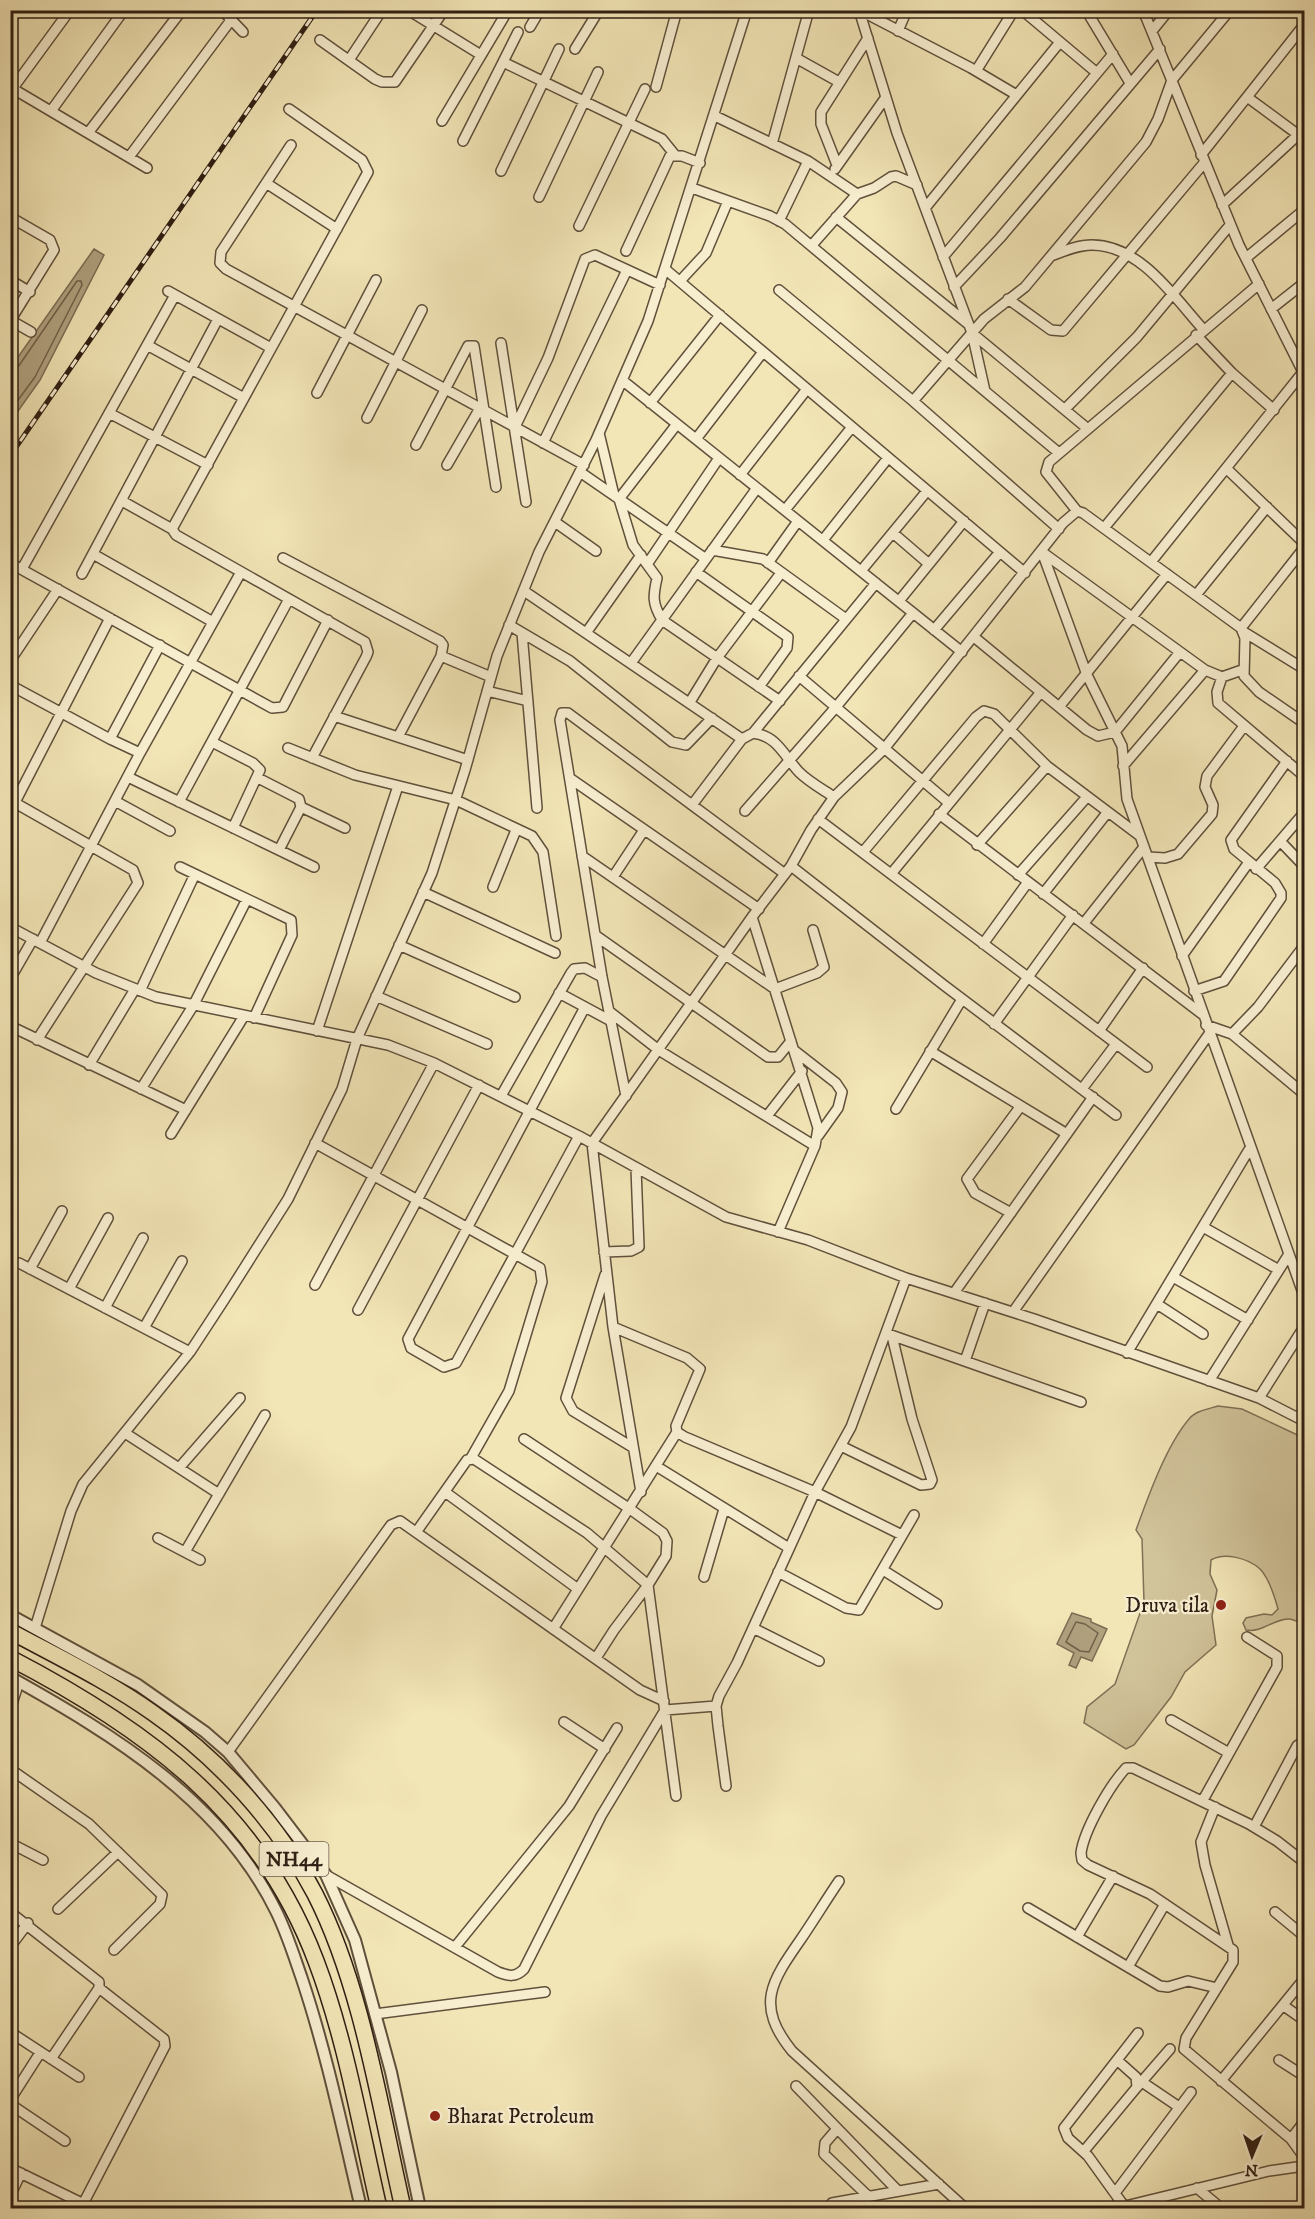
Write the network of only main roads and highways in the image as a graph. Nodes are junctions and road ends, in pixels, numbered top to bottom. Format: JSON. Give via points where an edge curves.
{"nodes":[{"id":1,"x":10,"y":1631,"type":"edge"},
{"id":2,"x":10,"y":1658,"type":"edge"},
{"id":3,"x":379,"y":2208,"type":"edge"},
{"id":4,"x":403,"y":2208,"type":"edge"}],
"edges":[{"from":1,"to":4,"type":"highway","number":"NH44","via":[[153,1713],[225,1773],[292,1855],[335,1939]]},
{"from":2,"to":3,"type":"highway","number":"NH44","via":[[122,1723],[159,1750],[227,1812],[255,1848],[299,1921],[317,1963],[349,2077]]}]}
